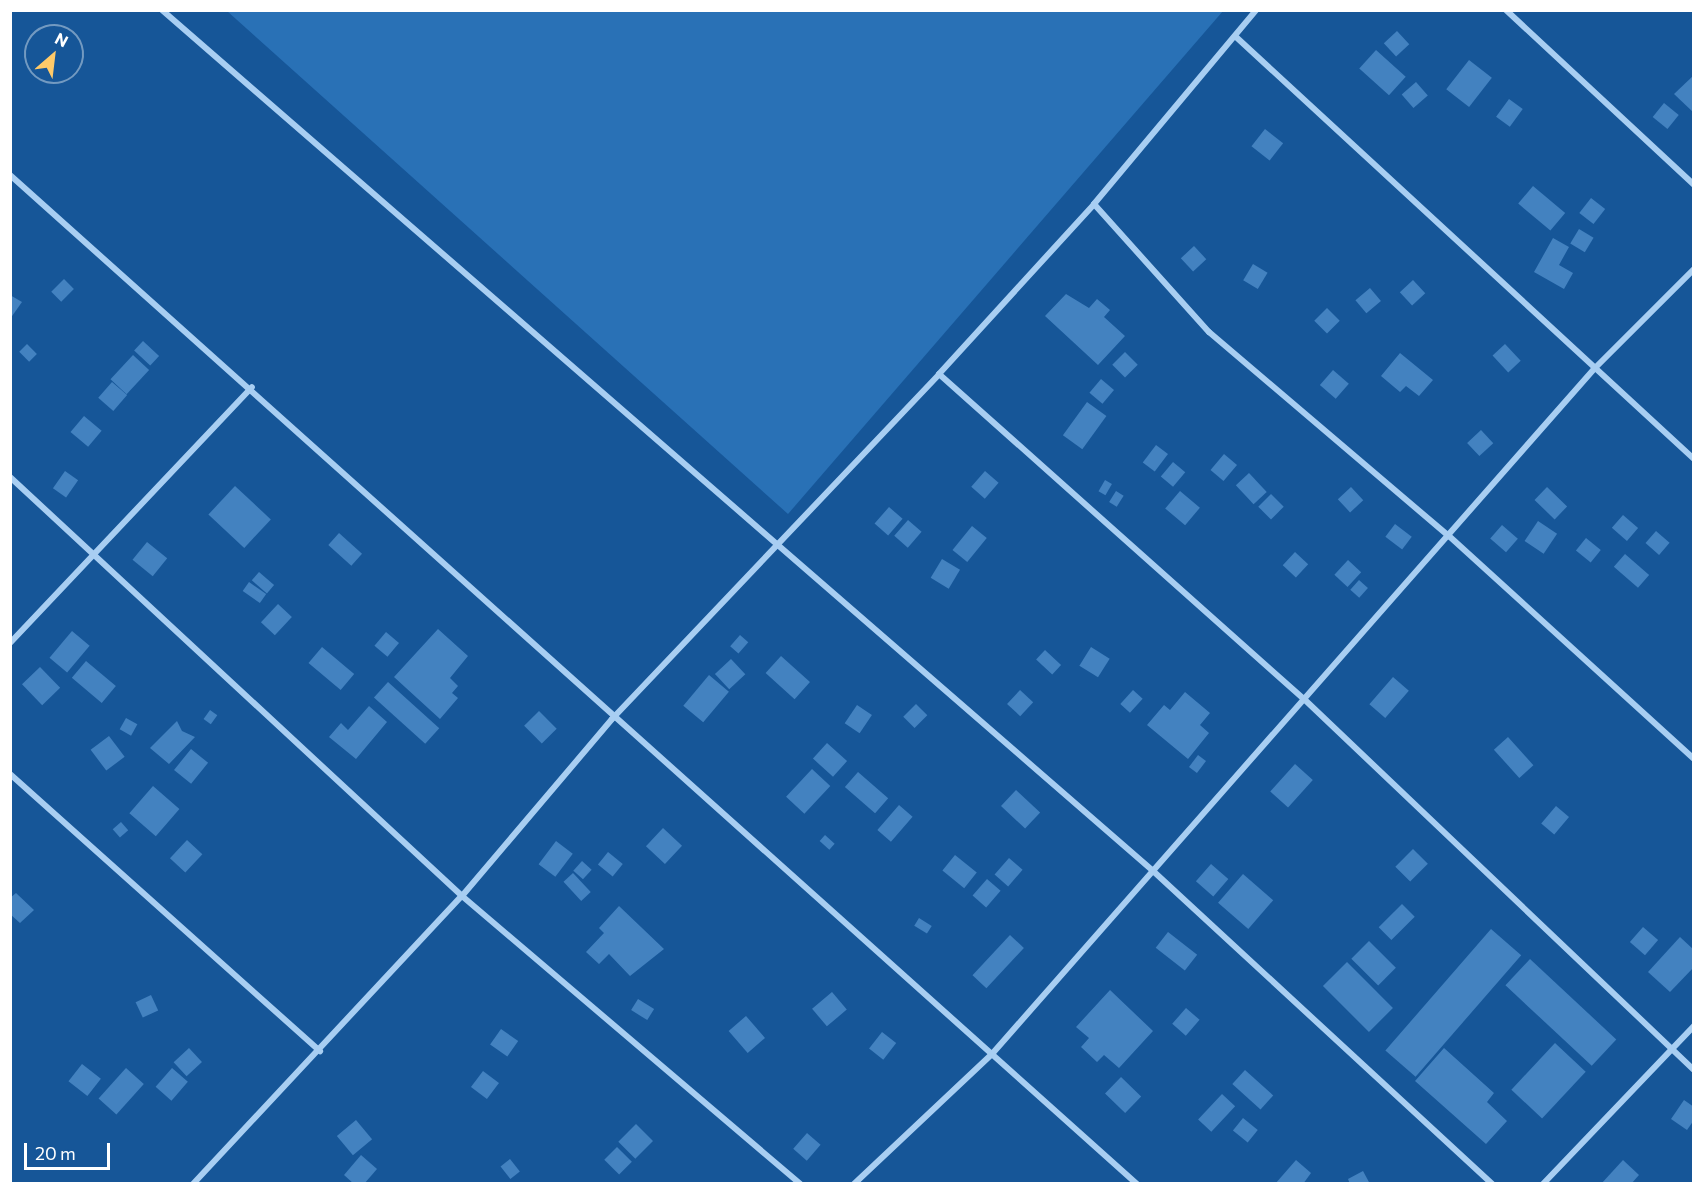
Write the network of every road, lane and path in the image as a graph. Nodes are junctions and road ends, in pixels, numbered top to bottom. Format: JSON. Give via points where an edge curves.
{"nodes":[{"id":1,"x":162,"y":10,"type":"edge"},
{"id":2,"x":1256,"y":10,"type":"edge"},
{"id":3,"x":1506,"y":10,"type":"edge"},
{"id":4,"x":1235,"y":36,"type":"junction"},
{"id":5,"x":10,"y":175,"type":"edge"},
{"id":6,"x":1694,"y":185,"type":"edge"},
{"id":7,"x":1094,"y":204,"type":"junction"},
{"id":8,"x":1694,"y":269,"type":"edge"},
{"id":9,"x":1594,"y":369,"type":"junction"},
{"id":10,"x":939,"y":374,"type":"junction"},
{"id":11,"x":252,"y":387,"type":"junction"},
{"id":12,"x":1694,"y":459,"type":"edge"},
{"id":13,"x":10,"y":477,"type":"edge"},
{"id":14,"x":1449,"y":536,"type":"junction"},
{"id":15,"x":777,"y":549,"type":"junction"},
{"id":16,"x":94,"y":551,"type":"junction"},
{"id":17,"x":10,"y":642,"type":"edge"},
{"id":18,"x":1304,"y":699,"type":"junction"},
{"id":19,"x":612,"y":718,"type":"junction"},
{"id":20,"x":1694,"y":759,"type":"edge"},
{"id":21,"x":10,"y":774,"type":"edge"},
{"id":22,"x":1152,"y":870,"type":"junction"},
{"id":23,"x":462,"y":896,"type":"junction"},
{"id":24,"x":1694,"y":1026,"type":"edge"},
{"id":25,"x":1671,"y":1050,"type":"junction"},
{"id":26,"x":320,"y":1051,"type":"junction"},
{"id":27,"x":992,"y":1054,"type":"junction"},
{"id":28,"x":1694,"y":1070,"type":"edge"},
{"id":29,"x":194,"y":1184,"type":"edge"},
{"id":30,"x":800,"y":1184,"type":"edge"},
{"id":31,"x":854,"y":1184,"type":"edge"},
{"id":32,"x":1137,"y":1184,"type":"edge"},
{"id":33,"x":1492,"y":1184,"type":"edge"},
{"id":34,"x":1543,"y":1184,"type":"edge"}],
"edges":[{"from":1,"to":15,"type":"street"},
{"from":2,"to":4,"type":"street"},
{"from":3,"to":6,"type":"street"},
{"from":4,"to":7,"type":"street"},
{"from":4,"to":9,"type":"street"},
{"from":5,"to":11,"type":"street"},
{"from":7,"to":10,"type":"street"},
{"from":7,"to":14,"type":"street","via":[[1209,332]]},
{"from":8,"to":9,"type":"street"},
{"from":9,"to":12,"type":"street"},
{"from":9,"to":14,"type":"street"},
{"from":10,"to":15,"type":"street"},
{"from":10,"to":18,"type":"street"},
{"from":11,"to":16,"type":"street"},
{"from":11,"to":19,"type":"street"},
{"from":13,"to":16,"type":"street"},
{"from":14,"to":18,"type":"street"},
{"from":14,"to":20,"type":"street"},
{"from":15,"to":19,"type":"street"},
{"from":15,"to":22,"type":"street"},
{"from":16,"to":17,"type":"street"},
{"from":16,"to":23,"type":"street"},
{"from":18,"to":22,"type":"street"},
{"from":18,"to":25,"type":"street"},
{"from":19,"to":23,"type":"street"},
{"from":19,"to":27,"type":"street"},
{"from":21,"to":26,"type":"street"},
{"from":22,"to":27,"type":"street"},
{"from":22,"to":33,"type":"street"},
{"from":23,"to":26,"type":"street"},
{"from":23,"to":30,"type":"street"},
{"from":24,"to":25,"type":"street"},
{"from":25,"to":28,"type":"street"},
{"from":25,"to":34,"type":"street"},
{"from":26,"to":29,"type":"street"},
{"from":27,"to":31,"type":"street"},
{"from":27,"to":32,"type":"street"}]}
